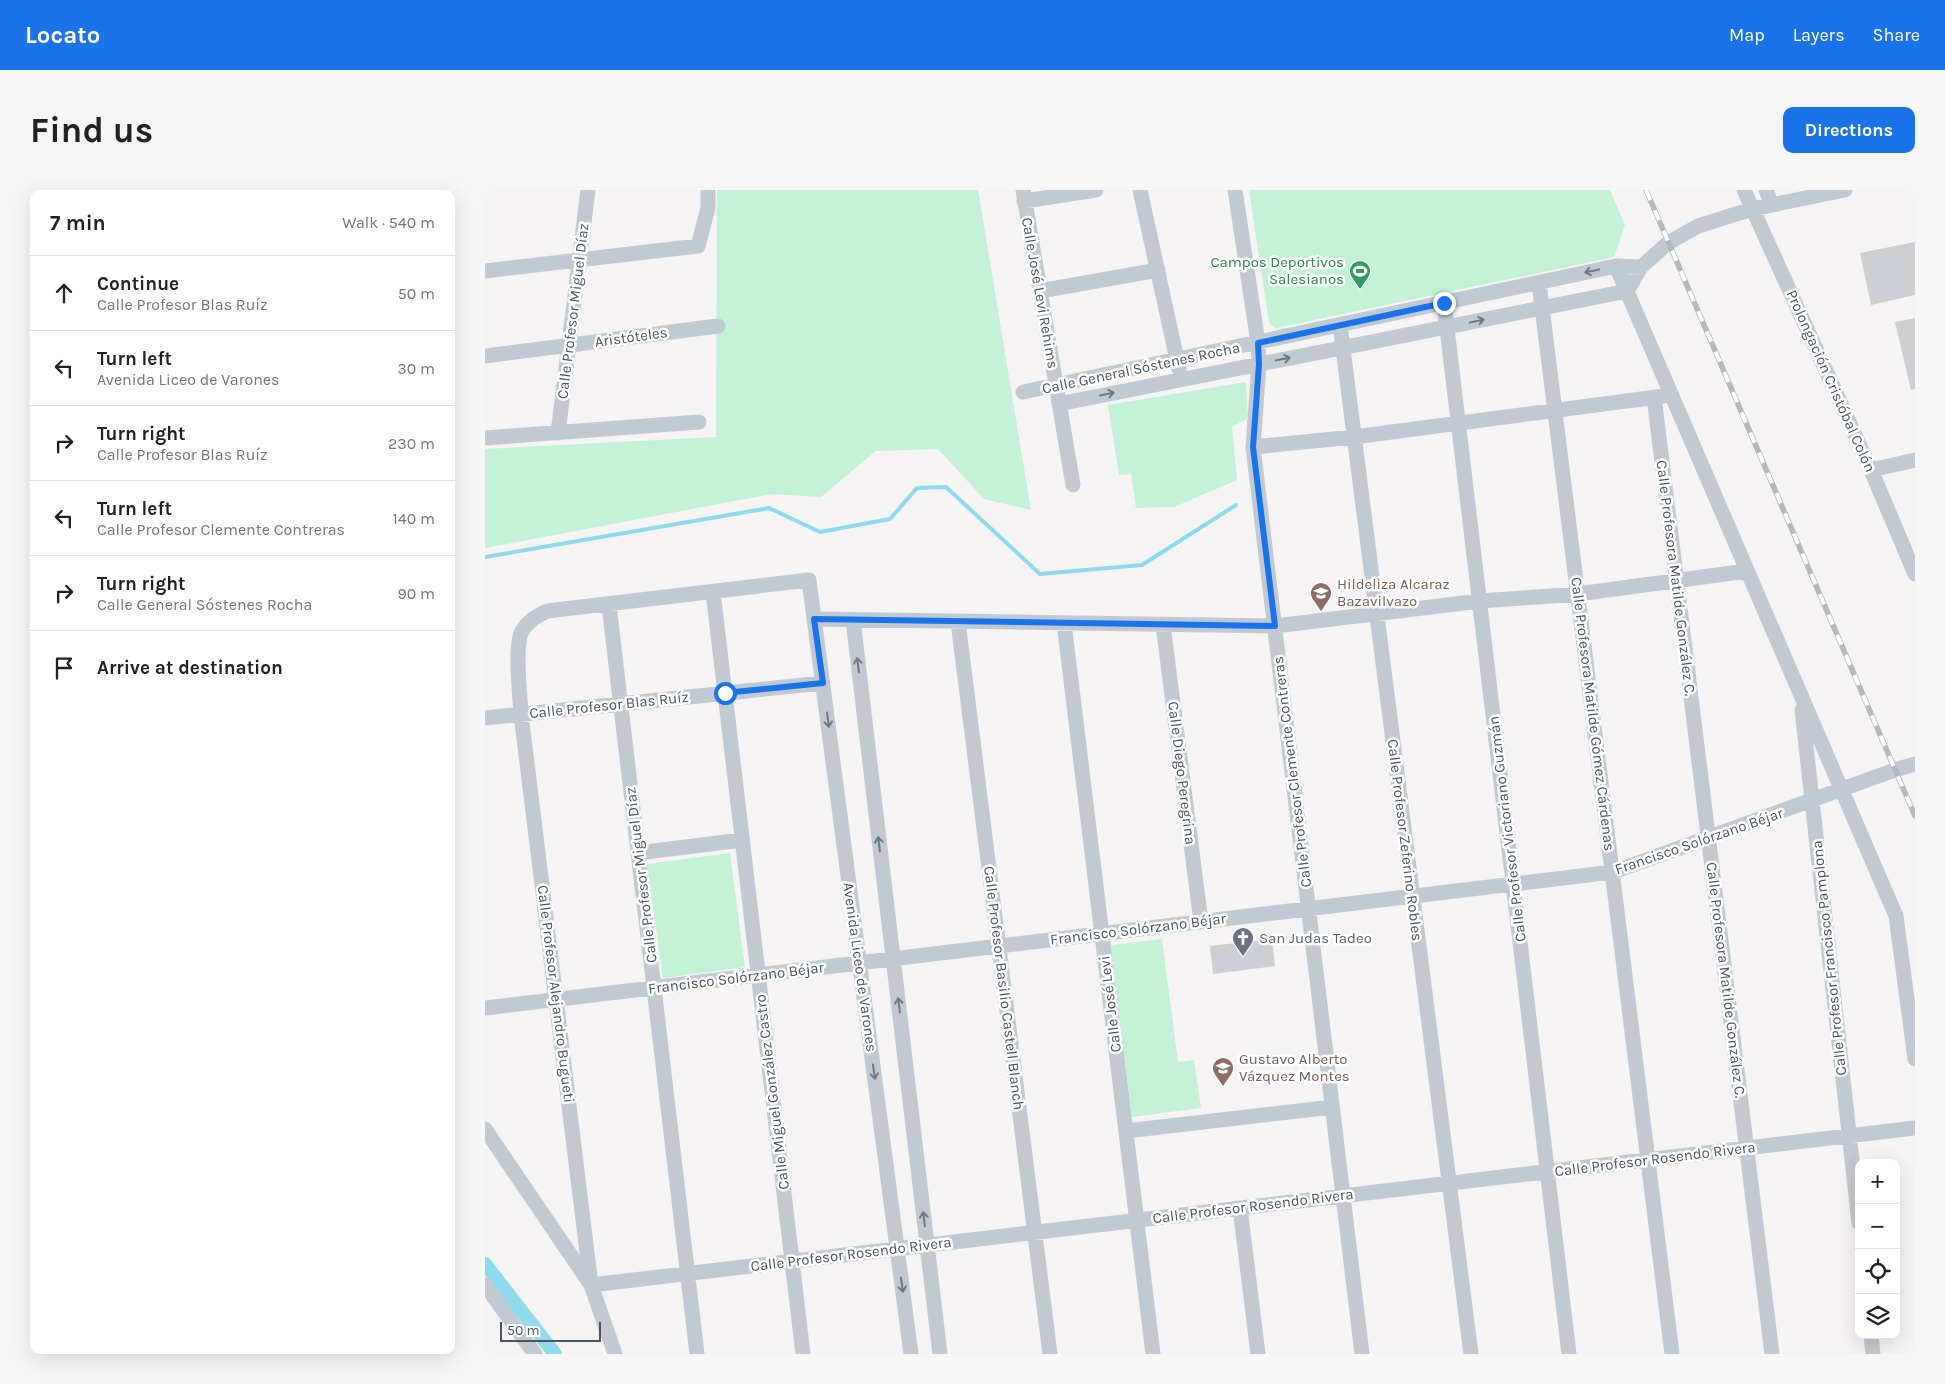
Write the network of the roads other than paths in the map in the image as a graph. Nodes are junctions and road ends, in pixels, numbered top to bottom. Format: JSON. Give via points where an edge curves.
{"nodes":[{"id":1,"x":588,"y":190,"type":"edge"},
{"id":2,"x":708,"y":190,"type":"edge"},
{"id":3,"x":1096,"y":190,"type":"edge"},
{"id":4,"x":1140,"y":190,"type":"edge"},
{"id":5,"x":1235,"y":190,"type":"edge"},
{"id":6,"x":1744,"y":190,"type":"edge"},
{"id":7,"x":1766,"y":190,"type":"edge"},
{"id":8,"x":1845,"y":190,"type":"edge"},
{"id":9,"x":1024,"y":195,"type":"edge"},
{"id":10,"x":1773,"y":205,"type":"junction"},
{"id":11,"x":1752,"y":209,"type":"junction"},
{"id":12,"x":579,"y":260,"type":"junction"},
{"id":13,"x":1616,"y":266,"type":"junction"},
{"id":14,"x":1641,"y":267,"type":"junction"},
{"id":15,"x":1158,"y":270,"type":"junction"},
{"id":16,"x":485,"y":271,"type":"edge"},
{"id":17,"x":1539,"y":283,"type":"junction"},
{"id":18,"x":1040,"y":290,"type":"junction"},
{"id":19,"x":1627,"y":291,"type":"junction"},
{"id":20,"x":1444,"y":303,"type":"junction"},
{"id":21,"x":1542,"y":308,"type":"junction"},
{"id":22,"x":1341,"y":325,"type":"junction"},
{"id":23,"x":718,"y":326,"type":"dead end"},
{"id":24,"x":1447,"y":327,"type":"junction"},
{"id":25,"x":1258,"y":343,"type":"junction"},
{"id":26,"x":569,"y":346,"type":"junction"},
{"id":27,"x":1343,"y":348,"type":"junction"},
{"id":28,"x":485,"y":356,"type":"edge"},
{"id":29,"x":1177,"y":360,"type":"junction"},
{"id":30,"x":1259,"y":364,"type":"junction"},
{"id":31,"x":1182,"y":379,"type":"junction"},
{"id":32,"x":1056,"y":386,"type":"junction"},
{"id":33,"x":1023,"y":392,"type":"dead end"},
{"id":34,"x":1671,"y":395,"type":"junction"},
{"id":35,"x":1654,"y":397,"type":"junction"},
{"id":36,"x":1059,"y":404,"type":"junction"},
{"id":37,"x":1555,"y":411,"type":"junction"},
{"id":38,"x":699,"y":422,"type":"dead end"},
{"id":39,"x":1458,"y":423,"type":"junction"},
{"id":40,"x":558,"y":433,"type":"junction"},
{"id":41,"x":1354,"y":437,"type":"junction"},
{"id":42,"x":485,"y":438,"type":"edge"},
{"id":43,"x":1253,"y":447,"type":"junction"},
{"id":44,"x":1915,"y":460,"type":"edge"},
{"id":45,"x":1871,"y":470,"type":"junction"},
{"id":46,"x":1073,"y":485,"type":"dead end"},
{"id":47,"x":1747,"y":571,"type":"junction"},
{"id":48,"x":1915,"y":574,"type":"edge"},
{"id":49,"x":1677,"y":581,"type":"junction"},
{"id":50,"x":713,"y":592,"type":"junction"},
{"id":51,"x":1578,"y":594,"type":"junction"},
{"id":52,"x":1480,"y":601,"type":"junction"},
{"id":53,"x":609,"y":605,"type":"junction"},
{"id":54,"x":1376,"y":614,"type":"junction"},
{"id":55,"x":814,"y":619,"type":"junction"},
{"id":56,"x":853,"y":620,"type":"junction"},
{"id":57,"x":958,"y":622,"type":"junction"},
{"id":58,"x":1064,"y":623,"type":"junction"},
{"id":59,"x":1163,"y":625,"type":"junction"},
{"id":60,"x":1275,"y":626,"type":"junction"},
{"id":61,"x":823,"y":683,"type":"junction"},
{"id":62,"x":725,"y":693,"type":"junction"},
{"id":63,"x":1800,"y":693,"type":"junction"},
{"id":64,"x":621,"y":704,"type":"junction"},
{"id":65,"x":521,"y":714,"type":"junction"},
{"id":66,"x":485,"y":718,"type":"edge"},
{"id":67,"x":1915,"y":764,"type":"edge"},
{"id":68,"x":1841,"y":789,"type":"junction"},
{"id":69,"x":1812,"y":801,"type":"junction"},
{"id":70,"x":1708,"y":838,"type":"junction"},
{"id":71,"x":742,"y":840,"type":"junction"},
{"id":72,"x":638,"y":853,"type":"junction"},
{"id":73,"x":1613,"y":872,"type":"junction"},
{"id":74,"x":1513,"y":884,"type":"junction"},
{"id":75,"x":1412,"y":896,"type":"junction"},
{"id":76,"x":1309,"y":909,"type":"junction"},
{"id":77,"x":1201,"y":922,"type":"junction"},
{"id":78,"x":1102,"y":934,"type":"junction"},
{"id":79,"x":999,"y":946,"type":"junction"},
{"id":80,"x":893,"y":959,"type":"junction"},
{"id":81,"x":860,"y":963,"type":"junction"},
{"id":82,"x":758,"y":975,"type":"junction"},
{"id":83,"x":654,"y":988,"type":"junction"},
{"id":84,"x":557,"y":999,"type":"junction"},
{"id":85,"x":485,"y":1008,"type":"edge"},
{"id":86,"x":1915,"y":1059,"type":"edge"},
{"id":87,"x":1332,"y":1107,"type":"junction"},
{"id":88,"x":1915,"y":1128,"type":"edge"},
{"id":89,"x":485,"y":1129,"type":"edge"},
{"id":90,"x":1126,"y":1131,"type":"junction"},
{"id":91,"x":1849,"y":1136,"type":"junction"},
{"id":92,"x":1747,"y":1148,"type":"junction"},
{"id":93,"x":1648,"y":1160,"type":"junction"},
{"id":94,"x":1548,"y":1172,"type":"junction"},
{"id":95,"x":1449,"y":1183,"type":"junction"},
{"id":96,"x":1343,"y":1196,"type":"junction"},
{"id":97,"x":1857,"y":1204,"type":"edge"},
{"id":98,"x":1240,"y":1208,"type":"junction"},
{"id":99,"x":1137,"y":1220,"type":"junction"},
{"id":100,"x":1035,"y":1232,"type":"junction"},
{"id":101,"x":927,"y":1245,"type":"junction"},
{"id":102,"x":897,"y":1248,"type":"junction"},
{"id":103,"x":792,"y":1261,"type":"junction"},
{"id":104,"x":687,"y":1273,"type":"junction"},
{"id":105,"x":485,"y":1285,"type":"edge"},
{"id":106,"x":591,"y":1285,"type":"junction"},
{"id":107,"x":1871,"y":1339,"type":"edge"},
{"id":108,"x":535,"y":1354,"type":"edge"},
{"id":109,"x":615,"y":1354,"type":"edge"},
{"id":110,"x":697,"y":1354,"type":"edge"},
{"id":111,"x":803,"y":1354,"type":"edge"},
{"id":112,"x":911,"y":1354,"type":"edge"},
{"id":113,"x":940,"y":1354,"type":"edge"},
{"id":114,"x":1050,"y":1354,"type":"edge"},
{"id":115,"x":1153,"y":1354,"type":"edge"},
{"id":116,"x":1258,"y":1354,"type":"edge"},
{"id":117,"x":1362,"y":1354,"type":"edge"},
{"id":118,"x":1471,"y":1354,"type":"edge"},
{"id":119,"x":1569,"y":1354,"type":"edge"},
{"id":120,"x":1672,"y":1354,"type":"edge"},
{"id":121,"x":1772,"y":1354,"type":"edge"},
{"id":122,"x":1873,"y":1354,"type":"edge"}],
"edges":[{"from":1,"to":12,"type":"street","name":"Calle Profesor Miguel Díaz"},
{"from":2,"to":12,"type":"street","via":[[708,208],[698,246]]},
{"from":3,"to":9,"type":"street"},
{"from":4,"to":15,"type":"street"},
{"from":5,"to":25,"type":"street","name":"Calle Profesor Clemente Contreras"},
{"from":6,"to":11,"type":"street","name":"Prolongación Cristóbal Colón"},
{"from":7,"to":10,"type":"street"},
{"from":8,"to":10,"type":"street"},
{"from":9,"to":18,"type":"street","name":"Calle José Levi Rehims"},
{"from":10,"to":11,"type":"street"},
{"from":11,"to":14,"type":"street","via":[[1698,226],[1668,243]]},
{"from":11,"to":45,"type":"street","name":"Prolongación Cristóbal Colón"},
{"from":12,"to":16,"type":"street"},
{"from":12,"to":26,"type":"street","name":"Calle Profesor Miguel Díaz"},
{"from":13,"to":14,"type":"street","name":"Calle General Sóstenes Rocha"},
{"from":13,"to":17,"type":"street","name":"Calle General Sóstenes Rocha","one_way":true},
{"from":13,"to":19,"type":"street"},
{"from":14,"to":19,"type":"street"},
{"from":15,"to":18,"type":"street"},
{"from":15,"to":29,"type":"street"},
{"from":17,"to":20,"type":"street","name":"Calle General Sóstenes Rocha"},
{"from":17,"to":21,"type":"street","name":"Calle Profesora Matilde Gómez Cárdenas"},
{"from":18,"to":32,"type":"street","name":"Calle José Levi Rehims"},
{"from":19,"to":21,"type":"street","name":"Calle General Sóstenes Rocha"},
{"from":19,"to":34,"type":"street"},
{"from":20,"to":22,"type":"street","name":"Calle General Sóstenes Rocha"},
{"from":20,"to":24,"type":"street","name":"Calle Profesor Victoriano Guzmán"},
{"from":24,"to":21,"type":"street","name":"Calle General Sóstenes Rocha","one_way":true},
{"from":21,"to":37,"type":"street","name":"Calle Profesora Matilde Gómez Cárdenas"},
{"from":22,"to":25,"type":"street","name":"Calle General Sóstenes Rocha"},
{"from":22,"to":27,"type":"street","name":"Calle Profesor Zeferino Robles"},
{"from":23,"to":26,"type":"street","name":"Aristóteles"},
{"from":24,"to":27,"type":"street","name":"Calle General Sóstenes Rocha"},
{"from":24,"to":39,"type":"street","name":"Calle Profesor Victoriano Guzmán"},
{"from":25,"to":29,"type":"street","name":"Calle General Sóstenes Rocha"},
{"from":25,"to":30,"type":"street","name":"Calle Profesor Clemente Contreras"},
{"from":26,"to":28,"type":"street","name":"Aristóteles"},
{"from":26,"to":40,"type":"street","name":"Calle Profesor Miguel Díaz"},
{"from":30,"to":27,"type":"street","name":"Calle General Sóstenes Rocha","one_way":true},
{"from":27,"to":41,"type":"street","name":"Calle Profesor Zeferino Robles"},
{"from":29,"to":31,"type":"street"},
{"from":29,"to":32,"type":"street","name":"Calle General Sóstenes Rocha"},
{"from":30,"to":31,"type":"street","name":"Calle General Sóstenes Rocha"},
{"from":30,"to":43,"type":"street","name":"Calle Profesor Clemente Contreras"},
{"from":36,"to":31,"type":"street","name":"Calle General Sóstenes Rocha","one_way":true},
{"from":32,"to":33,"type":"street","name":"Calle General Sóstenes Rocha"},
{"from":32,"to":36,"type":"street","name":"Calle José Levi Rehims"},
{"from":34,"to":35,"type":"street"},
{"from":34,"to":47,"type":"street"},
{"from":35,"to":37,"type":"street"},
{"from":35,"to":49,"type":"street","name":"Calle Profesora Matilde González C."},
{"from":36,"to":46,"type":"street","name":"Calle José Levi Rehims"},
{"from":37,"to":39,"type":"street"},
{"from":37,"to":51,"type":"street","name":"Calle Profesora Matilde Gómez Cárdenas"},
{"from":38,"to":40,"type":"street"},
{"from":39,"to":41,"type":"street"},
{"from":39,"to":52,"type":"street","name":"Calle Profesor Victoriano Guzmán"},
{"from":40,"to":42,"type":"street"},
{"from":41,"to":43,"type":"street"},
{"from":41,"to":54,"type":"street","name":"Calle Profesor Zeferino Robles"},
{"from":43,"to":60,"type":"street","name":"Calle Profesor Clemente Contreras"},
{"from":44,"to":45,"type":"street"},
{"from":45,"to":48,"type":"street","name":"Prolongación Cristóbal Colón"},
{"from":47,"to":49,"type":"street"},
{"from":47,"to":63,"type":"street"},
{"from":49,"to":51,"type":"street"},
{"from":49,"to":70,"type":"street","name":"Calle Profesora Matilde González C."},
{"from":50,"to":53,"type":"street"},
{"from":50,"to":55,"type":"street","name":"Avenida Liceo de Varones","via":[[809,580]]},
{"from":50,"to":62,"type":"street","name":"Calle Miguel González Castro"},
{"from":51,"to":52,"type":"street"},
{"from":51,"to":73,"type":"street","name":"Calle Profesora Matilde Gómez Cárdenas"},
{"from":52,"to":54,"type":"street"},
{"from":52,"to":74,"type":"street","name":"Calle Profesor Victoriano Guzmán"},
{"from":53,"to":64,"type":"street","name":"Calle Profesor Miguel Díaz"},
{"from":53,"to":65,"type":"street","name":"Calle Profesor Alejandro Bugueti","via":[[547,611],[522,631],[519,644]]},
{"from":54,"to":60,"type":"street"},
{"from":54,"to":75,"type":"street","name":"Calle Profesor Zeferino Robles"},
{"from":55,"to":56,"type":"street"},
{"from":55,"to":61,"type":"street","name":"Avenida Liceo de Varones"},
{"from":56,"to":57,"type":"street"},
{"from":80,"to":56,"type":"street","one_way":true},
{"from":57,"to":58,"type":"street"},
{"from":57,"to":79,"type":"street","name":"Calle Profesor Basilio Castell Blanch"},
{"from":58,"to":59,"type":"street"},
{"from":58,"to":78,"type":"street","name":"Calle José Levi"},
{"from":59,"to":60,"type":"street"},
{"from":59,"to":77,"type":"street","name":"Calle Diego Peregrina"},
{"from":60,"to":76,"type":"street","name":"Calle Profesor Clemente Contreras"},
{"from":61,"to":62,"type":"street","name":"Calle Profesor Blas Ruíz"},
{"from":61,"to":81,"type":"street","name":"Avenida Liceo de Varones","one_way":true},
{"from":62,"to":64,"type":"street","name":"Calle Profesor Blas Ruíz"},
{"from":62,"to":71,"type":"street","name":"Calle Miguel González Castro"},
{"from":63,"to":68,"type":"street"},
{"from":63,"to":69,"type":"street","name":"Calle Profesor Francisco Pamplona"},
{"from":64,"to":65,"type":"street","name":"Calle Profesor Blas Ruíz"},
{"from":64,"to":72,"type":"street","name":"Calle Profesor Miguel Díaz"},
{"from":65,"to":66,"type":"street","name":"Calle Profesor Blas Ruíz"},
{"from":65,"to":84,"type":"street","name":"Calle Profesor Alejandro Bugueti"},
{"from":67,"to":68,"type":"street","name":"Francisco Solórzano Béjar"},
{"from":68,"to":69,"type":"street","name":"Francisco Solórzano Béjar"},
{"from":68,"to":86,"type":"street","via":[[1895,916]]},
{"from":69,"to":70,"type":"street","name":"Francisco Solórzano Béjar"},
{"from":69,"to":91,"type":"street","name":"Calle Profesor Francisco Pamplona"},
{"from":70,"to":73,"type":"street","name":"Francisco Solórzano Béjar"},
{"from":70,"to":92,"type":"street","name":"Calle Profesora Matilde González C."},
{"from":71,"to":72,"type":"street"},
{"from":71,"to":82,"type":"street","name":"Calle Miguel González Castro"},
{"from":72,"to":83,"type":"street","name":"Calle Profesor Miguel Díaz"},
{"from":73,"to":74,"type":"street","name":"Francisco Solórzano Béjar"},
{"from":73,"to":93,"type":"street","name":"Calle Profesora Matilde Gómez Cárdenas"},
{"from":74,"to":75,"type":"street","name":"Francisco Solórzano Béjar"},
{"from":74,"to":94,"type":"street","name":"Calle Profesor Victoriano Guzmán"},
{"from":75,"to":76,"type":"street","name":"Francisco Solórzano Béjar"},
{"from":75,"to":95,"type":"street","name":"Calle Profesor Zeferino Robles"},
{"from":76,"to":77,"type":"street","name":"Francisco Solórzano Béjar"},
{"from":76,"to":87,"type":"street","name":"Calle Profesor Clemente Contreras"},
{"from":77,"to":78,"type":"street","name":"Francisco Solórzano Béjar"},
{"from":78,"to":79,"type":"street","name":"Francisco Solórzano Béjar"},
{"from":78,"to":90,"type":"street","name":"Calle José Levi"},
{"from":79,"to":80,"type":"street","name":"Francisco Solórzano Béjar"},
{"from":79,"to":100,"type":"street","name":"Calle Profesor Basilio Castell Blanch"},
{"from":80,"to":81,"type":"street","name":"Francisco Solórzano Béjar"},
{"from":101,"to":80,"type":"street","one_way":true},
{"from":81,"to":82,"type":"street","name":"Francisco Solórzano Béjar"},
{"from":81,"to":102,"type":"street","name":"Avenida Liceo de Varones","one_way":true},
{"from":82,"to":83,"type":"street","name":"Francisco Solórzano Béjar"},
{"from":82,"to":103,"type":"street","name":"Calle Miguel González Castro"},
{"from":83,"to":84,"type":"street","name":"Francisco Solórzano Béjar"},
{"from":83,"to":104,"type":"street","name":"Calle Profesor Miguel Díaz"},
{"from":84,"to":85,"type":"street","name":"Francisco Solórzano Béjar"},
{"from":84,"to":106,"type":"street","name":"Calle Profesor Alejandro Bugueti"},
{"from":87,"to":90,"type":"street"},
{"from":87,"to":96,"type":"street","name":"Calle Profesor Clemente Contreras"},
{"from":88,"to":91,"type":"street","name":"Calle Profesor Rosendo Rivera"},
{"from":89,"to":106,"type":"street"},
{"from":90,"to":99,"type":"street","name":"Calle José Levi"},
{"from":91,"to":92,"type":"street","name":"Calle Profesor Rosendo Rivera"},
{"from":91,"to":97,"type":"street","name":"Calle Profesor Francisco Pamplona"},
{"from":92,"to":93,"type":"street","name":"Calle Profesor Rosendo Rivera"},
{"from":92,"to":121,"type":"street","name":"Calle Profesora Matilde González C."},
{"from":93,"to":94,"type":"street","name":"Calle Profesor Rosendo Rivera"},
{"from":93,"to":120,"type":"street","name":"Calle Profesora Matilde Gómez Cárdenas"},
{"from":94,"to":95,"type":"street","name":"Calle Profesor Rosendo Rivera"},
{"from":94,"to":119,"type":"street","name":"Calle Profesor Victoriano Guzmán"},
{"from":95,"to":96,"type":"street","name":"Calle Profesor Rosendo Rivera"},
{"from":95,"to":118,"type":"street","name":"Calle Profesor Zeferino Robles"},
{"from":96,"to":98,"type":"street","name":"Calle Profesor Rosendo Rivera"},
{"from":96,"to":117,"type":"street","name":"Calle Profesor Clemente Contreras"},
{"from":98,"to":99,"type":"street","name":"Calle Profesor Rosendo Rivera"},
{"from":98,"to":116,"type":"street"},
{"from":99,"to":100,"type":"street","name":"Calle Profesor Rosendo Rivera"},
{"from":99,"to":115,"type":"street","name":"Calle José Levi"},
{"from":100,"to":101,"type":"street","name":"Calle Profesor Rosendo Rivera"},
{"from":100,"to":114,"type":"street","name":"Calle Profesor Basilio Castell Blanch"},
{"from":101,"to":102,"type":"street","name":"Calle Profesor Rosendo Rivera"},
{"from":101,"to":113,"type":"street"},
{"from":102,"to":103,"type":"street","name":"Calle Profesor Rosendo Rivera"},
{"from":102,"to":112,"type":"street","name":"Avenida Liceo de Varones","one_way":true},
{"from":103,"to":104,"type":"street","name":"Calle Profesor Rosendo Rivera"},
{"from":103,"to":111,"type":"street","name":"Calle Miguel González Castro"},
{"from":104,"to":106,"type":"street","name":"Calle Profesor Rosendo Rivera"},
{"from":104,"to":110,"type":"street","name":"Calle Profesor Miguel Díaz"},
{"from":105,"to":108,"type":"street"},
{"from":106,"to":109,"type":"street","name":"Calle Profesor Alejandro Bugueti"},
{"from":107,"to":122,"type":"street"}]}
